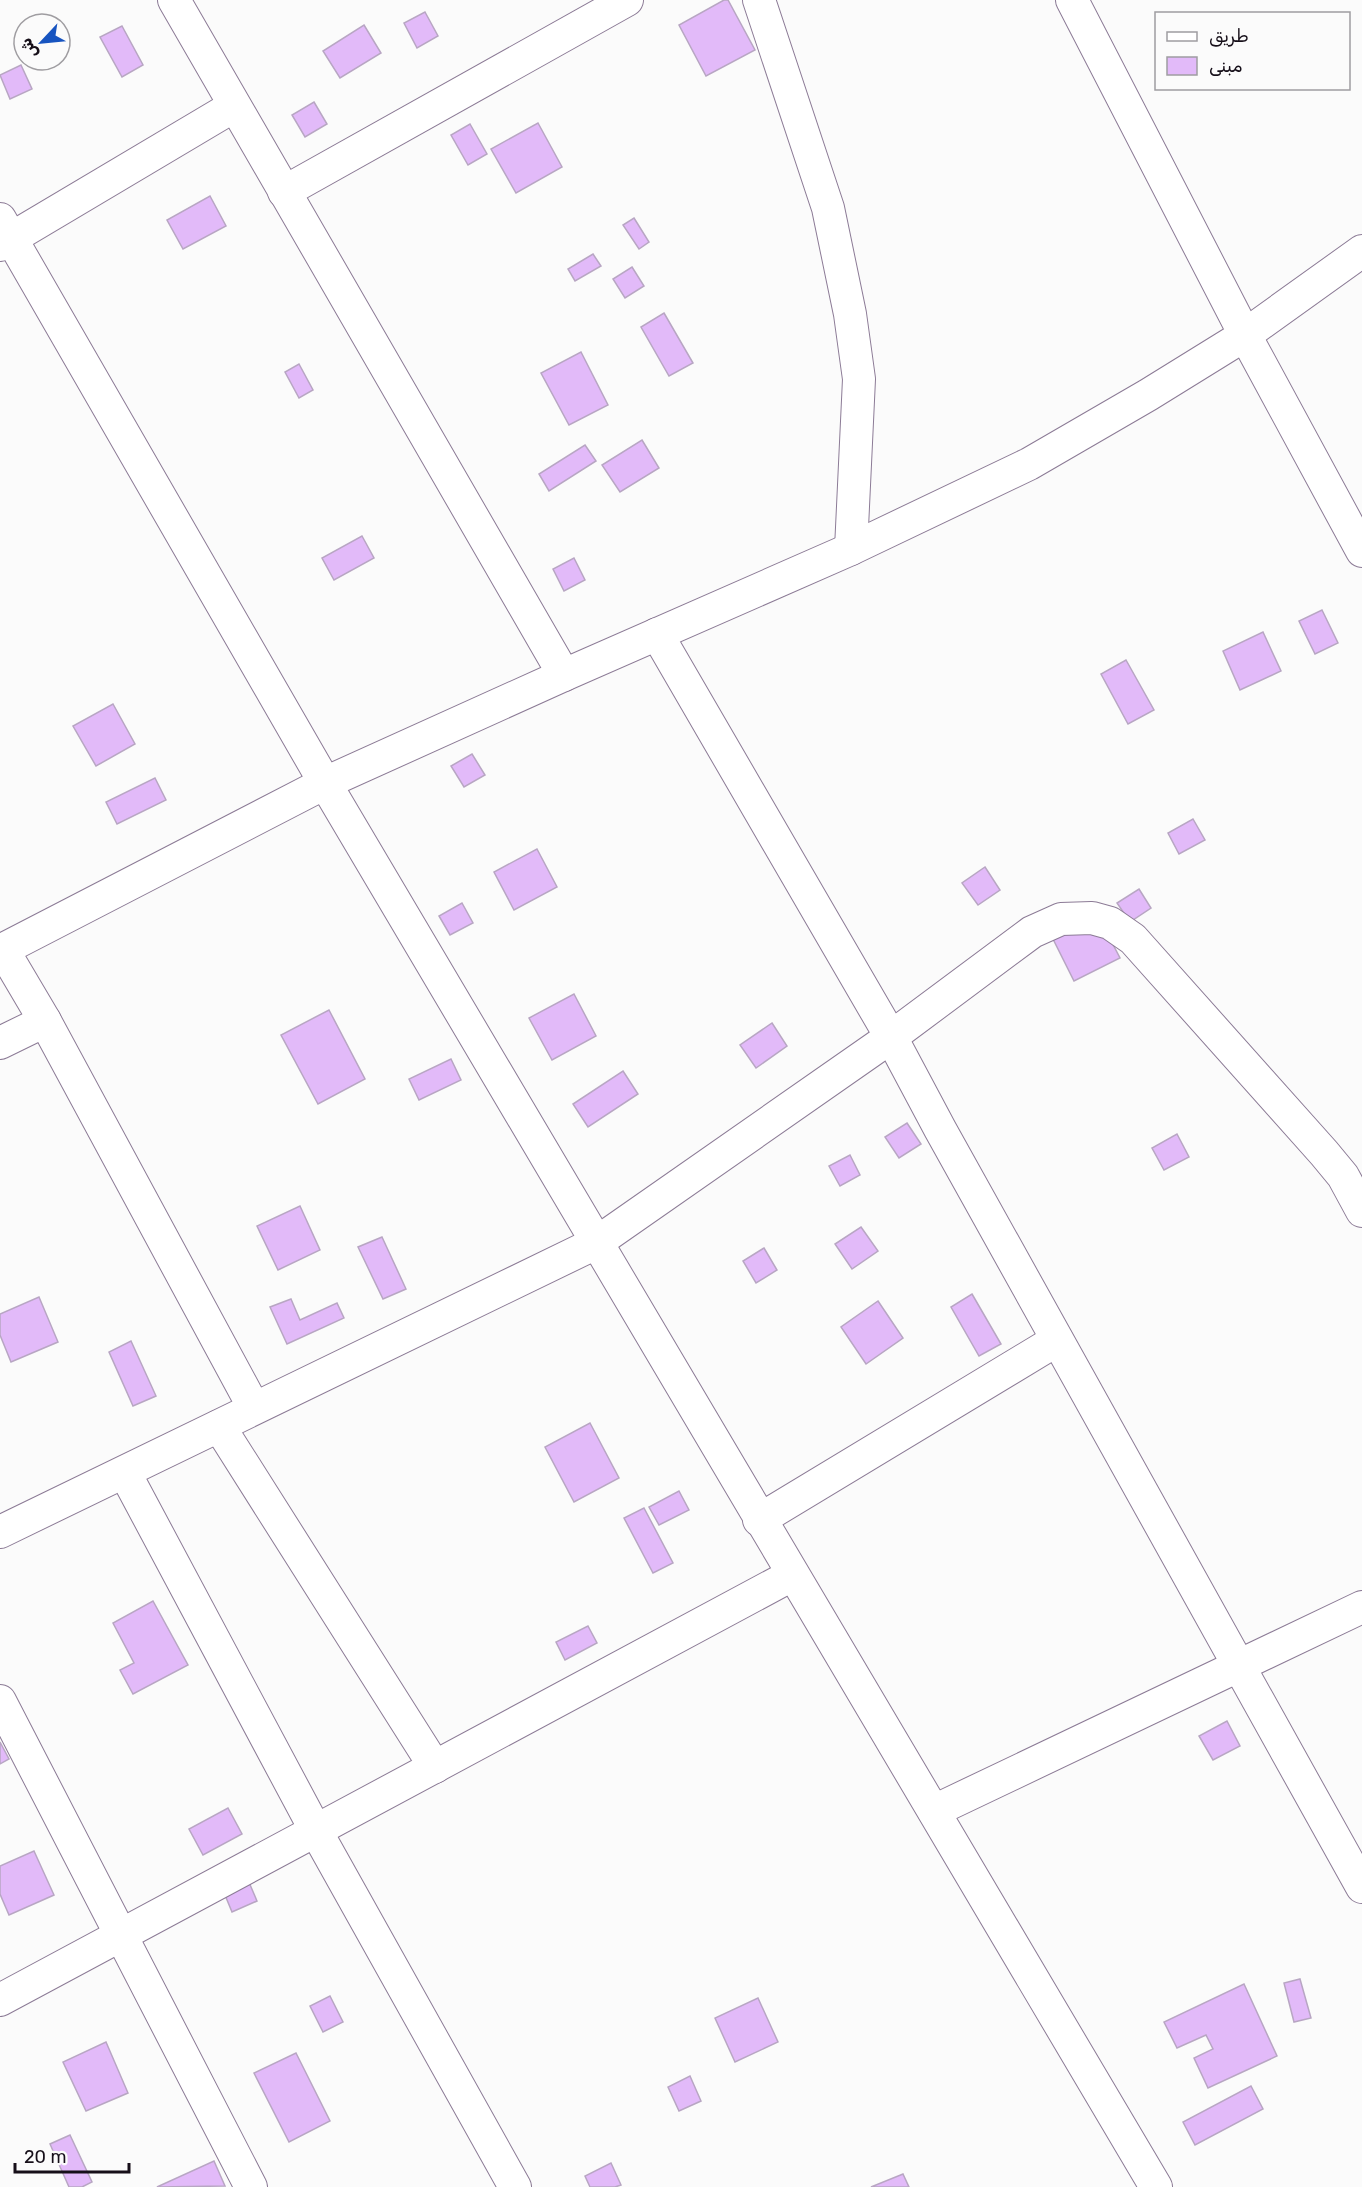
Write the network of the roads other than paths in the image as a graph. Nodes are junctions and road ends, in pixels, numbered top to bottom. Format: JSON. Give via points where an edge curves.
{"nodes":[{"id":1,"x":174,"y":0,"type":"edge"},
{"id":2,"x":627,"y":0,"type":"edge"},
{"id":3,"x":759,"y":0,"type":"edge"},
{"id":4,"x":1072,"y":0,"type":"edge"},
{"id":5,"x":234,"y":106,"type":"junction"},
{"id":6,"x":284,"y":192,"type":"junction"},
{"id":7,"x":4,"y":234,"type":"edge"},
{"id":8,"x":1362,"y":251,"type":"edge"},
{"id":9,"x":1245,"y":335,"type":"junction"},
{"id":10,"x":851,"y":549,"type":"junction"},
{"id":11,"x":1362,"y":550,"type":"edge"},
{"id":12,"x":657,"y":634,"type":"junction"},
{"id":13,"x":564,"y":675,"type":"junction"},
{"id":14,"x":325,"y":783,"type":"junction"},
{"id":15,"x":2,"y":950,"type":"edge"},
{"id":16,"x":45,"y":1021,"type":"junction"},
{"id":17,"x":891,"y":1037,"type":"junction"},
{"id":18,"x":0,"y":1043,"type":"edge"},
{"id":19,"x":1352,"y":1181,"type":"edge"},
{"id":20,"x":1362,"y":1211,"type":"edge"},
{"id":21,"x":596,"y":1243,"type":"junction"},
{"id":22,"x":1057,"y":1340,"type":"junction"},
{"id":23,"x":254,"y":1408,"type":"junction"},
{"id":24,"x":219,"y":1426,"type":"junction"},
{"id":25,"x":125,"y":1473,"type":"junction"},
{"id":26,"x":759,"y":1520,"type":"junction"},
{"id":27,"x":0,"y":1532,"type":"edge"},
{"id":28,"x":792,"y":1575,"type":"junction"},
{"id":29,"x":1362,"y":1606,"type":"edge"},
{"id":30,"x":1239,"y":1665,"type":"junction"},
{"id":31,"x":0,"y":1701,"type":"edge"},
{"id":32,"x":435,"y":1767,"type":"junction"},
{"id":33,"x":933,"y":1811,"type":"junction"},
{"id":34,"x":316,"y":1831,"type":"junction"},
{"id":35,"x":1362,"y":1887,"type":"edge"},
{"id":36,"x":121,"y":1935,"type":"junction"},
{"id":37,"x":0,"y":2000,"type":"edge"},
{"id":38,"x":251,"y":2187,"type":"edge"},
{"id":39,"x":515,"y":2187,"type":"edge"},
{"id":40,"x":1156,"y":2187,"type":"edge"}],
"edges":[{"from":1,"to":5,"type":"street"},
{"from":2,"to":6,"type":"street"},
{"from":3,"to":10,"type":"street","via":[[828,208],[850,314],[859,379]]},
{"from":4,"to":9,"type":"street"},
{"from":5,"to":6,"type":"street"},
{"from":5,"to":7,"type":"street"},
{"from":6,"to":13,"type":"street"},
{"from":7,"to":14,"type":"street"},
{"from":8,"to":9,"type":"street"},
{"from":9,"to":10,"type":"street","via":[[1029,464]]},
{"from":9,"to":11,"type":"street"},
{"from":10,"to":12,"type":"street"},
{"from":12,"to":13,"type":"street"},
{"from":12,"to":17,"type":"street"},
{"from":13,"to":14,"type":"street"},
{"from":14,"to":15,"type":"street"},
{"from":14,"to":21,"type":"street"},
{"from":15,"to":16,"type":"street"},
{"from":16,"to":18,"type":"street"},
{"from":16,"to":23,"type":"street"},
{"from":17,"to":19,"type":"street","via":[[1032,932],[1061,919],[1092,918],[1110,923],[1133,939]]},
{"from":17,"to":21,"type":"street"},
{"from":17,"to":22,"type":"street"},
{"from":19,"to":20,"type":"street"},
{"from":21,"to":23,"type":"street"},
{"from":21,"to":26,"type":"street"},
{"from":22,"to":26,"type":"street"},
{"from":22,"to":30,"type":"street"},
{"from":23,"to":24,"type":"street"},
{"from":24,"to":25,"type":"street"},
{"from":24,"to":32,"type":"street"},
{"from":25,"to":27,"type":"street"},
{"from":25,"to":34,"type":"street"},
{"from":26,"to":28,"type":"street"},
{"from":28,"to":32,"type":"street"},
{"from":28,"to":33,"type":"street"},
{"from":29,"to":30,"type":"street"},
{"from":30,"to":33,"type":"street"},
{"from":30,"to":35,"type":"street"},
{"from":31,"to":36,"type":"street"},
{"from":32,"to":34,"type":"street"},
{"from":33,"to":40,"type":"street"},
{"from":34,"to":36,"type":"street"},
{"from":34,"to":39,"type":"street"},
{"from":36,"to":37,"type":"street"},
{"from":36,"to":38,"type":"street"}]}
